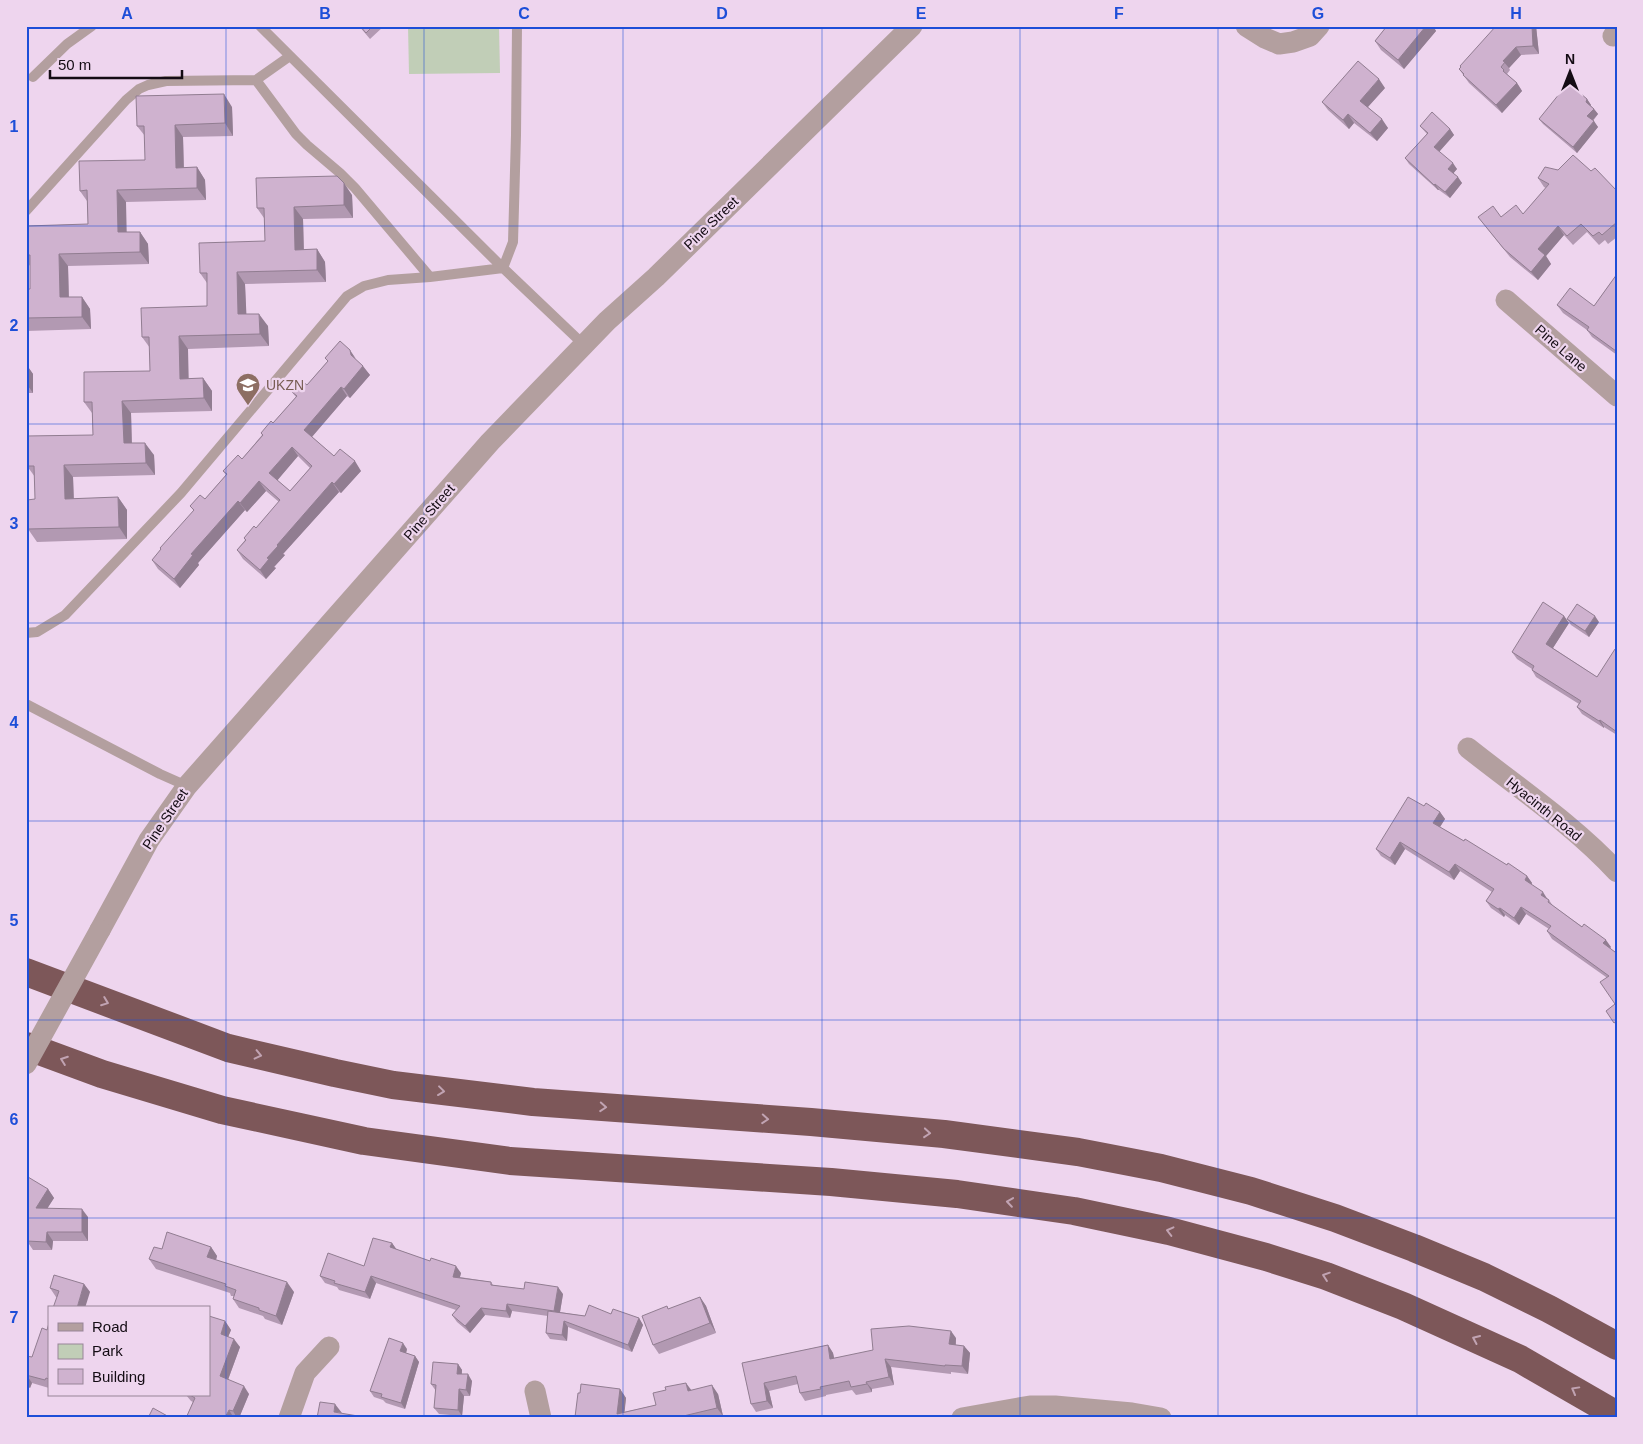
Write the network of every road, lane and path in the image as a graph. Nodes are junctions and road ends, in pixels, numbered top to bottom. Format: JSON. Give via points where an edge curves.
{"nodes":[{"id":1,"x":92,"y":26,"type":"edge"},
{"id":2,"x":260,"y":26,"type":"edge"},
{"id":3,"x":517,"y":26,"type":"edge"},
{"id":4,"x":912,"y":26,"type":"edge"},
{"id":5,"x":1246,"y":26,"type":"edge"},
{"id":6,"x":1319,"y":26,"type":"edge"},
{"id":7,"x":290,"y":56,"type":"junction"},
{"id":8,"x":33,"y":77,"type":"dead end"},
{"id":9,"x":256,"y":80,"type":"junction"},
{"id":10,"x":26,"y":211,"type":"edge"},
{"id":11,"x":503,"y":268,"type":"junction"},
{"id":12,"x":430,"y":277,"type":"junction"},
{"id":13,"x":1506,"y":300,"type":"dead end"},
{"id":14,"x":584,"y":345,"type":"junction"},
{"id":15,"x":1617,"y":396,"type":"edge"},
{"id":16,"x":26,"y":633,"type":"edge"},
{"id":17,"x":26,"y":704,"type":"edge"},
{"id":18,"x":1468,"y":748,"type":"dead end"},
{"id":19,"x":187,"y":786,"type":"junction"},
{"id":20,"x":1617,"y":872,"type":"edge"},
{"id":21,"x":26,"y":972,"type":"edge"},
{"id":22,"x":26,"y":1046,"type":"edge"},
{"id":23,"x":26,"y":1064,"type":"edge"},
{"id":24,"x":1617,"y":1346,"type":"edge"},
{"id":25,"x":329,"y":1347,"type":"dead end"},
{"id":26,"x":535,"y":1391,"type":"dead end"},
{"id":27,"x":1617,"y":1415,"type":"edge"},
{"id":28,"x":289,"y":1418,"type":"edge"},
{"id":29,"x":541,"y":1418,"type":"edge"},
{"id":30,"x":962,"y":1418,"type":"edge"},
{"id":31,"x":1161,"y":1418,"type":"edge"}],
"edges":[{"from":1,"to":8,"type":"lane","via":[[67,44]]},
{"from":2,"to":7,"type":"lane"},
{"from":3,"to":11,"type":"lane","via":[[513,242]]},
{"from":4,"to":14,"type":"street","name":"Pine Street"},
{"from":5,"to":6,"type":"street","via":[[1279,44],[1310,36]]},
{"from":7,"to":9,"type":"lane"},
{"from":7,"to":11,"type":"lane"},
{"from":9,"to":10,"type":"lane","via":[[166,81],[139,89]]},
{"from":9,"to":12,"type":"lane","via":[[296,134],[355,188]]},
{"from":11,"to":12,"type":"lane"},
{"from":11,"to":14,"type":"lane"},
{"from":12,"to":16,"type":"lane","via":[[388,280],[364,286],[347,296],[181,493],[106,572],[65,614],[37,632]]},
{"from":13,"to":15,"type":"street","name":"Pine Lane"},
{"from":14,"to":19,"type":"street","name":"Pine Street","via":[[490,442]]},
{"from":17,"to":19,"type":"lane"},
{"from":18,"to":20,"type":"street","name":"Hyacinth Road","via":[[1563,823]]},
{"from":19,"to":23,"type":"street","name":"Pine Street","bridge":true,"via":[[149,840]]},
{"from":21,"to":24,"type":"highway","one_way":true,"via":[[228,1048],[393,1085],[534,1102],[944,1134],[1078,1152],[1161,1168],[1260,1194],[1414,1248],[1549,1309]]},
{"from":27,"to":22,"type":"highway","one_way":true,"via":[[1520,1359],[1403,1306],[1326,1276],[1169,1230],[1074,1211],[957,1194],[510,1160],[364,1141],[222,1110],[102,1074]]},
{"from":25,"to":28,"type":"street","via":[[304,1373]]},
{"from":26,"to":29,"type":"street"},
{"from":30,"to":31,"type":"street","via":[[1030,1406],[1065,1406]]}]}
